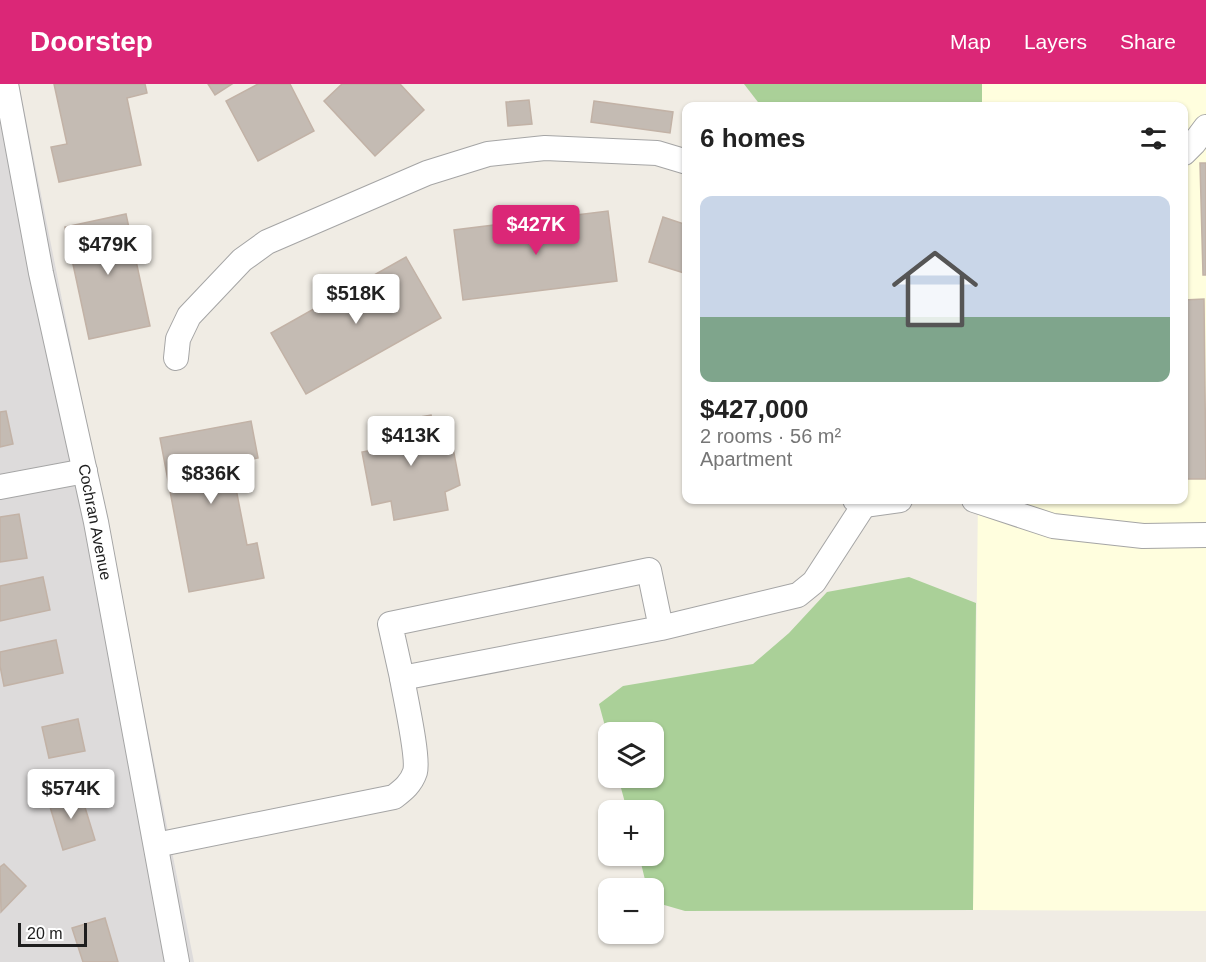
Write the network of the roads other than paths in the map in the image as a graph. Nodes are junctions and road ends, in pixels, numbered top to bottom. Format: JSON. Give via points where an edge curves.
{"nodes":[{"id":1,"x":6,"y":84,"type":"edge"},
{"id":2,"x":1206,"y":127,"type":"edge"},
{"id":3,"x":1188,"y":149,"type":"edge"},
{"id":4,"x":682,"y":160,"type":"edge"},
{"id":5,"x":176,"y":358,"type":"dead end"},
{"id":6,"x":85,"y":471,"type":"junction"},
{"id":7,"x":0,"y":487,"type":"edge"},
{"id":8,"x":859,"y":504,"type":"edge"},
{"id":9,"x":986,"y":504,"type":"edge"},
{"id":10,"x":1206,"y":536,"type":"edge"},
{"id":11,"x":661,"y":628,"type":"junction"},
{"id":12,"x":402,"y":678,"type":"junction"},
{"id":13,"x":156,"y":845,"type":"junction"},
{"id":14,"x":177,"y":962,"type":"edge"}],
"edges":[{"from":1,"to":6,"type":"street","name":"Cochran Avenue","via":[[41,273]]},
{"from":2,"to":3,"type":"street"},
{"from":4,"to":5,"type":"street","via":[[657,153],[545,148],[488,153],[427,173],[267,242],[242,260],[189,316],[178,339]]},
{"from":6,"to":7,"type":"street"},
{"from":6,"to":13,"type":"street","name":"Cochran Avenue"},
{"from":8,"to":11,"type":"street","via":[[814,582],[798,595]]},
{"from":9,"to":10,"type":"street","via":[[1053,526],[1143,536]]},
{"from":11,"to":12,"type":"street"},
{"from":11,"to":12,"type":"street","via":[[649,570],[390,624]]},
{"from":12,"to":13,"type":"street","via":[[416,770],[409,784],[394,797]]},
{"from":13,"to":14,"type":"street","name":"Cochran Avenue"}]}
